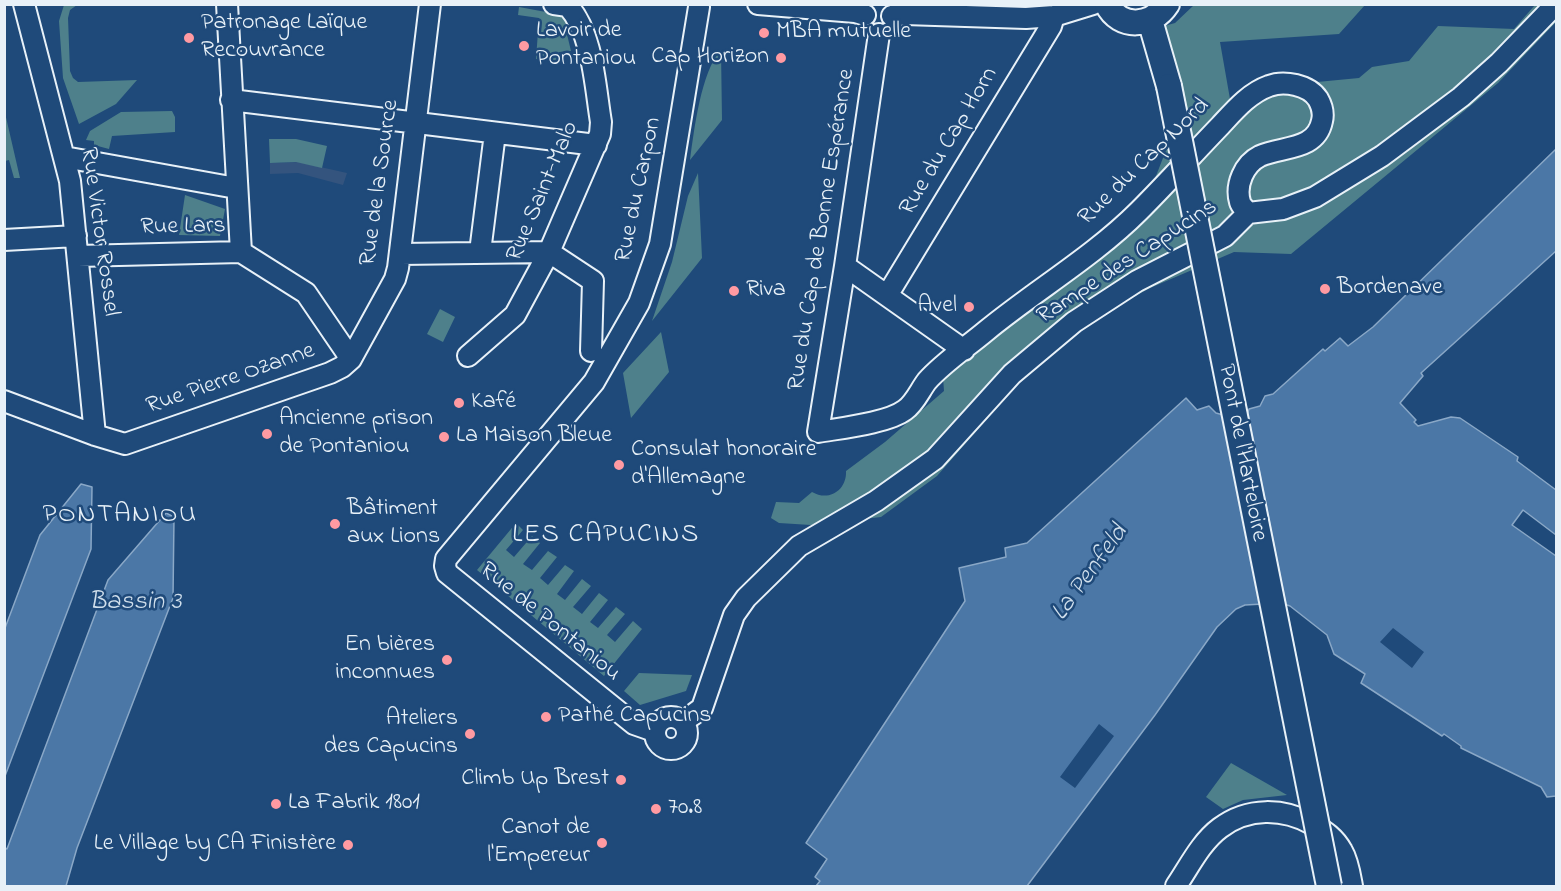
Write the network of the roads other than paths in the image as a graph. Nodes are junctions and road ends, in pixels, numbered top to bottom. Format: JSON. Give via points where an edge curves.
{"nodes":[{"id":1,"x":24,"y":4,"type":"edge"},
{"id":2,"x":226,"y":4,"type":"edge"},
{"id":3,"x":430,"y":4,"type":"edge"},
{"id":4,"x":554,"y":4,"type":"edge"},
{"id":5,"x":758,"y":4,"type":"edge"},
{"id":6,"x":1093,"y":4,"type":"edge"},
{"id":7,"x":1107,"y":4,"type":"edge"},
{"id":8,"x":1556,"y":4,"type":"edge"},
{"id":9,"x":702,"y":5,"type":"edge"},
{"id":10,"x":1158,"y":12,"type":"edge"},
{"id":11,"x":865,"y":15,"type":"junction"},
{"id":12,"x":892,"y":16,"type":"junction"},
{"id":13,"x":1054,"y":16,"type":"junction"},
{"id":14,"x":879,"y":34,"type":"junction"},
{"id":15,"x":231,"y":100,"type":"junction"},
{"id":16,"x":415,"y":123,"type":"junction"},
{"id":17,"x":495,"y":133,"type":"junction"},
{"id":18,"x":596,"y":145,"type":"junction"},
{"id":19,"x":64,"y":157,"type":"junction"},
{"id":20,"x":236,"y":188,"type":"junction"},
{"id":21,"x":1248,"y":213,"type":"junction"},
{"id":22,"x":76,"y":236,"type":"junction"},
{"id":23,"x":4,"y":240,"type":"edge"},
{"id":24,"x":241,"y":252,"type":"junction"},
{"id":25,"x":480,"y":252,"type":"junction"},
{"id":26,"x":549,"y":252,"type":"junction"},
{"id":27,"x":401,"y":254,"type":"junction"},
{"id":28,"x":78,"y":256,"type":"junction"},
{"id":29,"x":845,"y":266,"type":"junction"},
{"id":30,"x":888,"y":294,"type":"junction"},
{"id":31,"x":964,"y":350,"type":"junction"},
{"id":32,"x":591,"y":351,"type":"dead end"},
{"id":33,"x":468,"y":356,"type":"dead end"},
{"id":34,"x":351,"y":359,"type":"junction"},
{"id":35,"x":4,"y":401,"type":"edge"},
{"id":36,"x":818,"y":432,"type":"joint"},
{"id":37,"x":95,"y":435,"type":"junction"},
{"id":38,"x":445,"y":570,"type":"joint"},
{"id":39,"x":683,"y":722,"type":"junction"},
{"id":40,"x":654,"y":731,"type":"junction"},
{"id":41,"x":1176,"y":886,"type":"edge"},
{"id":42,"x":1329,"y":886,"type":"edge"},
{"id":43,"x":1352,"y":886,"type":"edge"}],
"edges":[{"from":1,"to":19,"type":"street","name":"Rue Victor Rossel"},
{"from":2,"to":15,"type":"street"},
{"from":3,"to":16,"type":"street","name":"Rue de la Source"},
{"from":4,"to":18,"type":"street","name":"Rue Saint-Malo","via":[[568,6],[585,33],[601,122]]},
{"from":5,"to":11,"type":"street"},
{"from":6,"to":13,"type":"street"},
{"from":7,"to":10,"type":"main road","via":[[1116,16],[1132,23]]},
{"from":8,"to":21,"type":"street","name":"Rampe des Capucins","via":[[1461,97],[1382,156],[1315,197],[1283,209]]},
{"from":9,"to":38,"type":"street","name":"Rue du Carpon","via":[[660,244],[639,303],[594,382],[446,559]]},
{"from":10,"to":42,"type":"main road","name":"Pont de l'Harteloire","bridge":true,"via":[[1169,86]]},
{"from":11,"to":12,"type":"street","via":[[870,8],[880,6]]},
{"from":11,"to":14,"type":"street","via":[[867,29]]},
{"from":12,"to":13,"type":"street"},
{"from":12,"to":14,"type":"street","via":[[891,27]]},
{"from":13,"to":30,"type":"street","name":"Rue du Cap Horn","via":[[1051,27]]},
{"from":14,"to":29,"type":"street","name":"Rue du Cap de Bonne Espérance"},
{"from":15,"to":16,"type":"street"},
{"from":15,"to":20,"type":"street"},
{"from":16,"to":17,"type":"street"},
{"from":16,"to":27,"type":"street","name":"Rue de la Source"},
{"from":17,"to":18,"type":"street"},
{"from":17,"to":25,"type":"street"},
{"from":18,"to":26,"type":"street","name":"Rue Saint-Malo"},
{"from":19,"to":20,"type":"street"},
{"from":19,"to":22,"type":"street","name":"Rue Victor Rossel"},
{"from":20,"to":24,"type":"street"},
{"from":21,"to":31,"type":"street","name":"Rue du Cap Nord","via":[[1240,202],[1239,181],[1248,165],[1258,157],[1303,145],[1320,131],[1324,115],[1319,100],[1302,86],[1270,85],[1243,102],[1138,212]]},
{"from":21,"to":39,"type":"street","name":"Rampe des Capucins","via":[[1225,236],[1137,281],[1074,322],[1012,374],[935,459],[876,501],[799,546],[734,615],[702,708]]},
{"from":22,"to":23,"type":"street"},
{"from":22,"to":28,"type":"street","name":"Rue Victor Rossel"},
{"from":24,"to":28,"type":"street","name":"Rue Lars"},
{"from":24,"to":34,"type":"street","name":"Rue Lars","via":[[306,293]]},
{"from":25,"to":26,"type":"street"},
{"from":25,"to":27,"type":"street"},
{"from":26,"to":32,"type":"street","via":[[593,281]]},
{"from":26,"to":33,"type":"street","name":"Rue Saint-Malo","via":[[515,315]]},
{"from":27,"to":34,"type":"street","name":"Rue de la Source","via":[[395,279]]},
{"from":28,"to":37,"type":"street","name":"Rue Victor Rossel"},
{"from":29,"to":30,"type":"street"},
{"from":29,"to":36,"type":"street","name":"Rue du Cap de Bonne Espérance"},
{"from":30,"to":31,"type":"street"},
{"from":31,"to":36,"type":"street","name":"Rue du Cap Nord","via":[[927,381],[905,410],[886,419]]},
{"from":34,"to":37,"type":"street","name":"Rue Pierre Ozanne","via":[[330,373],[125,444]]},
{"from":35,"to":37,"type":"street"},
{"from":38,"to":40,"type":"street","name":"Rue de Pontaniou","via":[[634,724]]},
{"from":39,"to":40,"type":"street","via":[[674,717],[663,718]]},
{"from":39,"to":40,"type":"street","via":[[686,737],[676,748],[660,745]]},
{"from":41,"to":43,"type":"street","via":[[1215,832],[1263,811],[1299,817],[1329,834],[1344,853]]}]}
